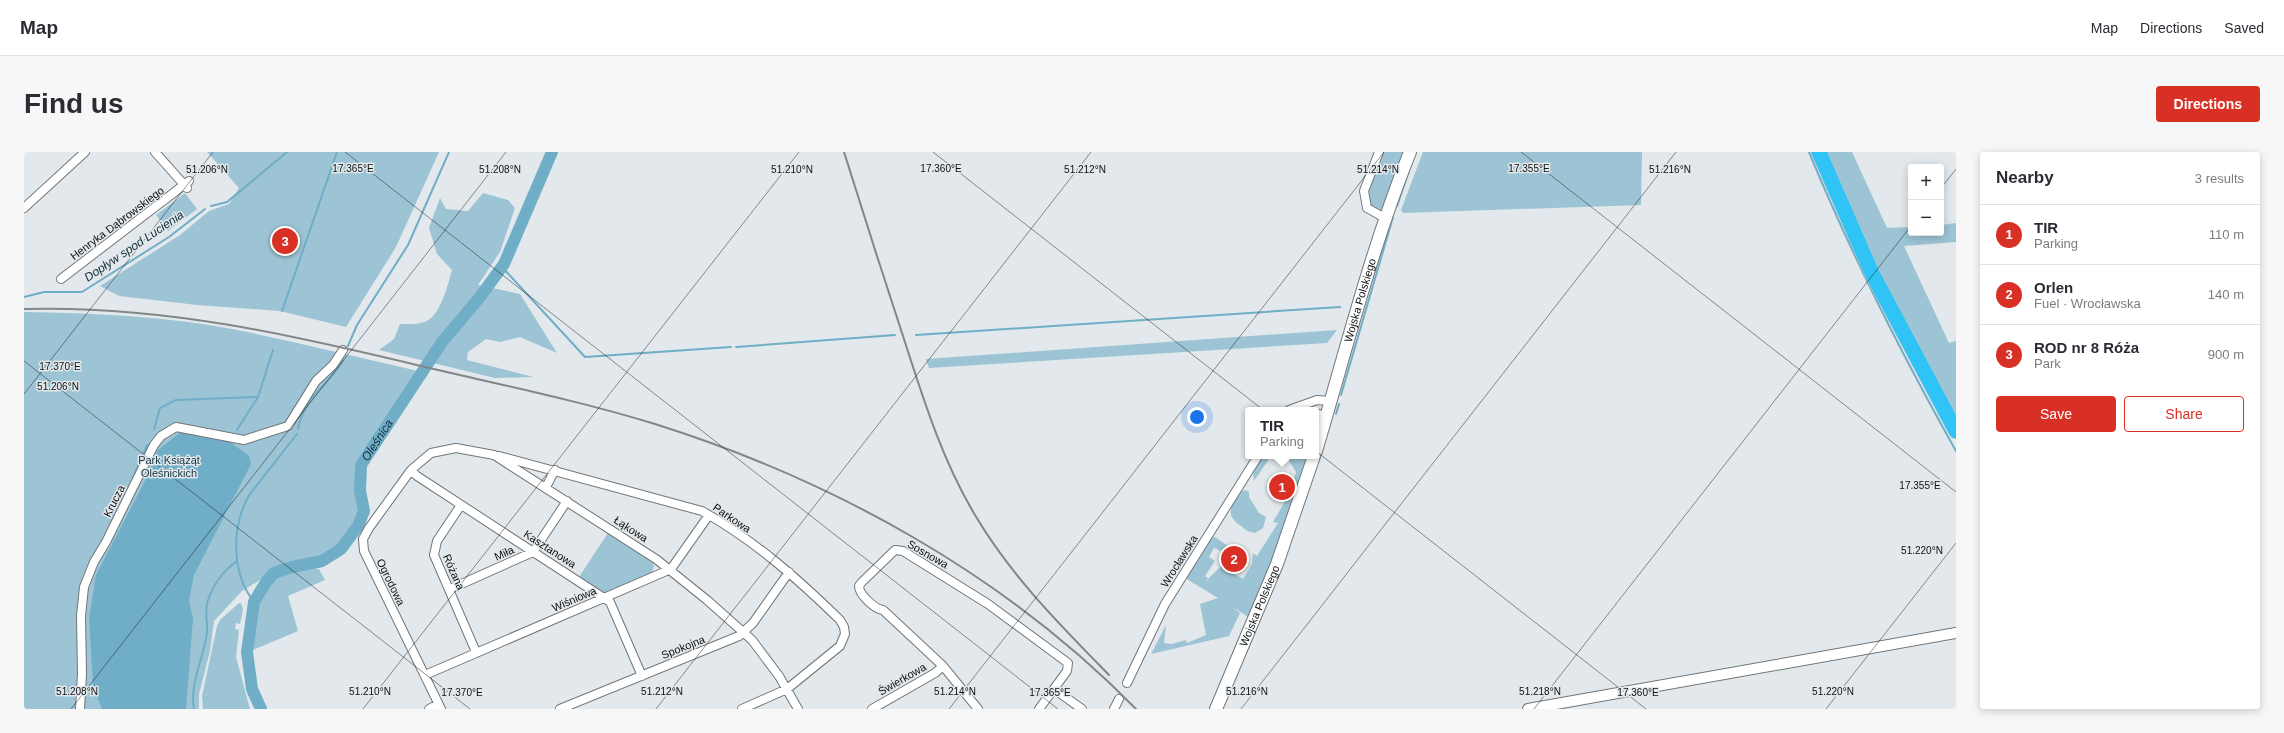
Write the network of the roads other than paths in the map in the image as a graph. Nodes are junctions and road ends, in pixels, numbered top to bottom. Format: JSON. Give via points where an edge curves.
{"nodes":[{"id":1,"x":85,"y":152,"type":"edge"},
{"id":2,"x":155,"y":152,"type":"edge"},
{"id":3,"x":1379,"y":152,"type":"edge"},
{"id":4,"x":1410,"y":152,"type":"edge"},
{"id":5,"x":1819,"y":152,"type":"edge"},
{"id":6,"x":24,"y":208,"type":"edge"},
{"id":7,"x":1385,"y":218,"type":"junction"},
{"id":8,"x":62,"y":279,"type":"dead end"},
{"id":9,"x":343,"y":350,"type":"dead end"},
{"id":10,"x":1330,"y":401,"type":"junction"},
{"id":11,"x":1297,"y":407,"type":"edge"},
{"id":12,"x":1321,"y":415,"type":"edge"},
{"id":13,"x":1319,"y":429,"type":"edge"},
{"id":14,"x":1956,"y":431,"type":"edge"},
{"id":15,"x":494,"y":455,"type":"junction"},
{"id":16,"x":1256,"y":459,"type":"edge"},
{"id":17,"x":1313,"y":459,"type":"edge"},
{"id":18,"x":411,"y":470,"type":"junction"},
{"id":19,"x":555,"y":470,"type":"junction"},
{"id":20,"x":546,"y":487,"type":"junction"},
{"id":21,"x":567,"y":501,"type":"junction"},
{"id":22,"x":461,"y":505,"type":"junction"},
{"id":23,"x":709,"y":515,"type":"junction"},
{"id":24,"x":533,"y":552,"type":"junction"},
{"id":25,"x":671,"y":569,"type":"junction"},
{"id":26,"x":789,"y":572,"type":"junction"},
{"id":27,"x":450,"y":589,"type":"junction"},
{"id":28,"x":605,"y":598,"type":"junction"},
{"id":29,"x":744,"y":631,"type":"junction"},
{"id":30,"x":1956,"y":633,"type":"edge"},
{"id":31,"x":476,"y":652,"type":"junction"},
{"id":32,"x":943,"y":666,"type":"junction"},
{"id":33,"x":425,"y":675,"type":"junction"},
{"id":34,"x":642,"y":676,"type":"junction"},
{"id":35,"x":1127,"y":683,"type":"dead end"},
{"id":36,"x":1054,"y":689,"type":"junction"},
{"id":37,"x":787,"y":690,"type":"junction"},
{"id":38,"x":1119,"y":699,"type":"dead end"},
{"id":39,"x":440,"y":707,"type":"edge"},
{"id":40,"x":80,"y":709,"type":"edge"},
{"id":41,"x":429,"y":709,"type":"edge"},
{"id":42,"x":560,"y":709,"type":"edge"},
{"id":43,"x":742,"y":709,"type":"edge"},
{"id":44,"x":798,"y":709,"type":"edge"},
{"id":45,"x":872,"y":709,"type":"edge"},
{"id":46,"x":978,"y":709,"type":"edge"},
{"id":47,"x":1039,"y":709,"type":"edge"},
{"id":48,"x":1082,"y":709,"type":"edge"},
{"id":49,"x":1114,"y":709,"type":"edge"},
{"id":50,"x":1217,"y":709,"type":"edge"},
{"id":51,"x":1528,"y":709,"type":"edge"}],
"edges":[{"from":1,"to":6,"type":"street"},
{"from":2,"to":8,"type":"street","name":"Henryka Dąbrowskiego","via":[[187,185]]},
{"from":3,"to":7,"type":"street","via":[[1364,197],[1367,208]]},
{"from":4,"to":7,"type":"main road","name":"Wojska Polskiego"},
{"from":5,"to":14,"type":"highway","via":[[1872,273]]},
{"from":7,"to":10,"type":"main road","name":"Wojska Polskiego"},
{"from":9,"to":40,"type":"street","name":"Krucza","via":[[334,365],[316,382],[288,426],[244,440],[176,427],[161,436],[154,445],[94,562],[84,587],[81,616]]},
{"from":10,"to":11,"type":"street","via":[[1317,400]]},
{"from":10,"to":12,"type":"main road","name":"Wojska Polskiego"},
{"from":12,"to":13,"type":"main road","name":"Wojska Polskiego"},
{"from":15,"to":18,"type":"street","name":"Łąkowa","via":[[448,448],[431,452]]},
{"from":15,"to":19,"type":"street","name":"Parkowa"},
{"from":15,"to":20,"type":"street","name":"Łąkowa"},
{"from":16,"to":35,"type":"street","name":"Wrocławska","via":[[1169,598]]},
{"from":17,"to":50,"type":"main road","name":"Wojska Polskiego","via":[[1277,564]]},
{"from":18,"to":22,"type":"street","name":"Kasztanowa"},
{"from":18,"to":33,"type":"street","name":"Ogrodowa","via":[[365,533],[363,545]]},
{"from":19,"to":20,"type":"street"},
{"from":19,"to":23,"type":"street","name":"Parkowa"},
{"from":20,"to":21,"type":"street","name":"Łąkowa"},
{"from":21,"to":24,"type":"street"},
{"from":21,"to":25,"type":"street","name":"Łąkowa"},
{"from":22,"to":24,"type":"street","name":"Kasztanowa"},
{"from":22,"to":27,"type":"street","name":"Różana","via":[[434,547],[434,555]]},
{"from":23,"to":25,"type":"street"},
{"from":23,"to":26,"type":"street","name":"Parkowa"},
{"from":24,"to":27,"type":"street","name":"Miła"},
{"from":24,"to":28,"type":"street","name":"Kasztanowa"},
{"from":25,"to":28,"type":"street","name":"Wiśniowa"},
{"from":25,"to":29,"type":"street","name":"Łąkowa"},
{"from":26,"to":29,"type":"street","name":"Spokojna","via":[[753,623]]},
{"from":26,"to":37,"type":"street","name":"Parkowa","via":[[840,620],[845,634],[840,646]]},
{"from":27,"to":31,"type":"street","name":"Różana"},
{"from":28,"to":31,"type":"street","name":"Wiśniowa"},
{"from":28,"to":34,"type":"street","name":"Kasztanowa","via":[[610,602]]},
{"from":29,"to":34,"type":"street","name":"Spokojna","via":[[734,638]]},
{"from":29,"to":37,"type":"street","name":"Łąkowa"},
{"from":30,"to":51,"type":"street"},
{"from":31,"to":33,"type":"street","name":"Wiśniowa"},
{"from":32,"to":36,"type":"street","name":"Sosnowa","via":[[859,590],[861,583],[895,550],[903,551],[988,604],[1068,663],[1067,671]]},
{"from":32,"to":45,"type":"street","name":"Świerkowa"},
{"from":32,"to":46,"type":"street","name":"Sosnowa"},
{"from":33,"to":39,"type":"street","name":"Ogrodowa"},
{"from":34,"to":42,"type":"street","name":"Spokojna"},
{"from":36,"to":47,"type":"street","name":"Sosnowa"},
{"from":36,"to":48,"type":"street"},
{"from":37,"to":43,"type":"street","name":"Parkowa"},
{"from":37,"to":44,"type":"street","name":"Łąkowa"},
{"from":38,"to":49,"type":"street"},
{"from":39,"to":41,"type":"street"}]}
